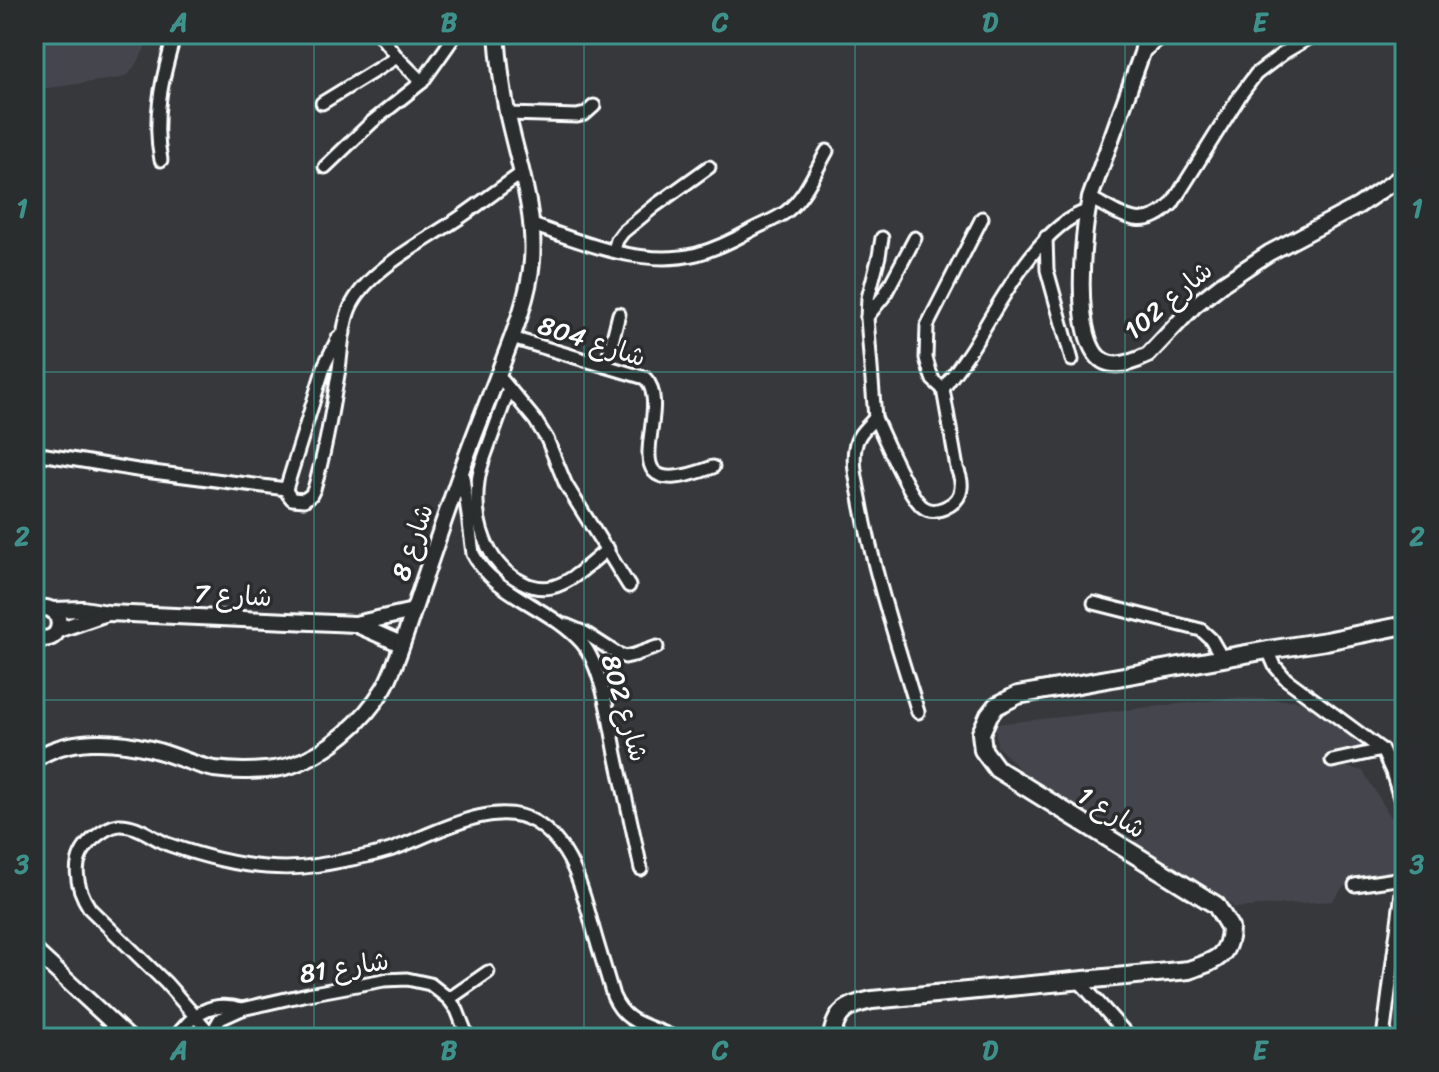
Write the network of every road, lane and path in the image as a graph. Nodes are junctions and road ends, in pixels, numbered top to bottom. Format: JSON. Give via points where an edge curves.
{"nodes":[{"id":1,"x":175,"y":34,"type":"edge"},
{"id":2,"x":379,"y":34,"type":"edge"},
{"id":3,"x":456,"y":34,"type":"edge"},
{"id":4,"x":497,"y":34,"type":"edge"},
{"id":5,"x":1146,"y":34,"type":"edge"},
{"id":6,"x":1165,"y":34,"type":"edge"},
{"id":7,"x":1316,"y":34,"type":"edge"},
{"id":8,"x":1142,"y":53,"type":"junction"},
{"id":9,"x":397,"y":57,"type":"junction"},
{"id":10,"x":422,"y":82,"type":"junction"},
{"id":11,"x":322,"y":103,"type":"dead end"},
{"id":12,"x":594,"y":106,"type":"dead end"},
{"id":13,"x":508,"y":114,"type":"junction"},
{"id":14,"x":827,"y":151,"type":"dead end"},
{"id":15,"x":161,"y":160,"type":"dead end"},
{"id":16,"x":325,"y":167,"type":"dead end"},
{"id":17,"x":709,"y":167,"type":"dead end"},
{"id":18,"x":522,"y":173,"type":"junction"},
{"id":19,"x":1405,"y":174,"type":"edge"},
{"id":20,"x":1088,"y":205,"type":"junction"},
{"id":21,"x":982,"y":218,"type":"dead end"},
{"id":22,"x":530,"y":224,"type":"junction"},
{"id":23,"x":1046,"y":236,"type":"junction"},
{"id":24,"x":882,"y":238,"type":"dead end"},
{"id":25,"x":915,"y":238,"type":"dead end"},
{"id":26,"x":614,"y":250,"type":"junction"},
{"id":27,"x":619,"y":314,"type":"dead end"},
{"id":28,"x":867,"y":318,"type":"junction"},
{"id":29,"x":344,"y":333,"type":"junction"},
{"id":30,"x":512,"y":338,"type":"junction"},
{"id":31,"x":1072,"y":360,"type":"dead end"},
{"id":32,"x":606,"y":366,"type":"junction"},
{"id":33,"x":498,"y":375,"type":"junction"},
{"id":34,"x":509,"y":389,"type":"junction"},
{"id":35,"x":943,"y":389,"type":"junction"},
{"id":36,"x":875,"y":418,"type":"junction"},
{"id":37,"x":34,"y":453,"type":"edge"},
{"id":38,"x":713,"y":467,"type":"dead end"},
{"id":39,"x":462,"y":468,"type":"junction"},
{"id":40,"x":286,"y":489,"type":"junction"},
{"id":41,"x":608,"y":549,"type":"junction"},
{"id":42,"x":629,"y":586,"type":"dead end"},
{"id":43,"x":1094,"y":603,"type":"dead end"},
{"id":44,"x":34,"y":610,"type":"edge"},
{"id":45,"x":53,"y":610,"type":"junction"},
{"id":46,"x":413,"y":611,"type":"junction"},
{"id":47,"x":108,"y":613,"type":"junction"},
{"id":48,"x":558,"y":622,"type":"junction"},
{"id":49,"x":355,"y":624,"type":"junction"},
{"id":50,"x":1405,"y":625,"type":"edge"},
{"id":51,"x":58,"y":630,"type":"junction"},
{"id":52,"x":37,"y":640,"type":"edge"},
{"id":53,"x":401,"y":644,"type":"junction"},
{"id":54,"x":657,"y":647,"type":"dead end"},
{"id":55,"x":1268,"y":650,"type":"junction"},
{"id":56,"x":1222,"y":658,"type":"junction"},
{"id":57,"x":918,"y":712,"type":"dead end"},
{"id":58,"x":1382,"y":750,"type":"junction"},
{"id":59,"x":34,"y":760,"type":"edge"},
{"id":60,"x":1332,"y":761,"type":"dead end"},
{"id":61,"x":1405,"y":814,"type":"edge"},
{"id":62,"x":641,"y":869,"type":"dead end"},
{"id":63,"x":1404,"y":874,"type":"edge"},
{"id":64,"x":1355,"y":885,"type":"dead end"},
{"id":65,"x":34,"y":950,"type":"edge"},
{"id":66,"x":488,"y":972,"type":"dead end"},
{"id":67,"x":1079,"y":981,"type":"junction"},
{"id":68,"x":449,"y":999,"type":"junction"},
{"id":69,"x":242,"y":1009,"type":"junction"},
{"id":70,"x":195,"y":1015,"type":"junction"},
{"id":71,"x":210,"y":1036,"type":"edge"},
{"id":72,"x":129,"y":1038,"type":"edge"},
{"id":73,"x":175,"y":1038,"type":"edge"},
{"id":74,"x":468,"y":1038,"type":"edge"},
{"id":75,"x":675,"y":1038,"type":"edge"},
{"id":76,"x":832,"y":1038,"type":"edge"},
{"id":77,"x":1130,"y":1038,"type":"edge"},
{"id":78,"x":1383,"y":1038,"type":"edge"}],
"edges":[{"from":1,"to":15,"type":"street","via":[[157,115]]},
{"from":2,"to":9,"type":"street"},
{"from":3,"to":10,"type":"street"},
{"from":4,"to":13,"type":"street","name":"شارع 8"},
{"from":5,"to":8,"type":"street","name":"شارع 102"},
{"from":6,"to":8,"type":"street"},
{"from":7,"to":20,"type":"street","via":[[1256,74],[1163,213],[1134,220]]},
{"from":8,"to":20,"type":"street","name":"شارع 102"},
{"from":9,"to":10,"type":"street"},
{"from":9,"to":11,"type":"street"},
{"from":10,"to":16,"type":"street"},
{"from":12,"to":13,"type":"street","via":[[577,116]]},
{"from":13,"to":18,"type":"street","name":"شارع 8"},
{"from":14,"to":26,"type":"street","via":[[785,213],[733,240],[679,257]]},
{"from":17,"to":26,"type":"street","via":[[623,232]]},
{"from":18,"to":22,"type":"street","name":"شارع 8"},
{"from":18,"to":29,"type":"street","via":[[365,285],[349,310]]},
{"from":19,"to":20,"type":"street","name":"شارع 102","via":[[1222,284],[1148,355],[1120,364],[1098,356],[1084,325]]},
{"from":20,"to":23,"type":"street"},
{"from":21,"to":35,"type":"street","via":[[927,326],[926,358],[933,380]]},
{"from":22,"to":26,"type":"street"},
{"from":22,"to":30,"type":"street","name":"شارع 8","via":[[532,263]]},
{"from":23,"to":31,"type":"street","via":[[1047,270]]},
{"from":23,"to":35,"type":"street"},
{"from":24,"to":28,"type":"street"},
{"from":25,"to":28,"type":"street"},
{"from":27,"to":32,"type":"street"},
{"from":28,"to":36,"type":"street"},
{"from":29,"to":40,"type":"street","via":[[330,350]]},
{"from":29,"to":40,"type":"street","via":[[314,489],[301,501],[292,499]]},
{"from":30,"to":32,"type":"street","name":"شارع 804"},
{"from":30,"to":33,"type":"street","name":"شارع 8"},
{"from":32,"to":38,"type":"street","name":"شارع 804","via":[[651,384],[655,402],[648,446],[657,473],[678,477]]},
{"from":33,"to":34,"type":"street"},
{"from":33,"to":39,"type":"street","name":"شارع 8"},
{"from":34,"to":41,"type":"street","via":[[547,439],[566,485]]},
{"from":34,"to":41,"type":"street","via":[[477,483],[483,537],[494,559],[517,580],[553,587]]},
{"from":35,"to":36,"type":"street","via":[[961,487],[956,500],[940,510],[923,507],[913,494]]},
{"from":36,"to":57,"type":"street","via":[[860,432],[855,466],[879,579]]},
{"from":37,"to":40,"type":"street"},
{"from":39,"to":46,"type":"street","name":"شارع 8"},
{"from":39,"to":48,"type":"street","name":"شارع 802","via":[[478,565]]},
{"from":41,"to":42,"type":"street"},
{"from":43,"to":56,"type":"street","via":[[1201,630]]},
{"from":44,"to":45,"type":"street","name":"شارع 7"},
{"from":45,"to":47,"type":"street","name":"شارع 7"},
{"from":45,"to":51,"type":"street"},
{"from":46,"to":49,"type":"street"},
{"from":46,"to":53,"type":"street","name":"شارع 8"},
{"from":47,"to":49,"type":"street","name":"شارع 7"},
{"from":47,"to":51,"type":"street","name":"شارع 7"},
{"from":48,"to":54,"type":"street","via":[[625,657]]},
{"from":48,"to":62,"type":"street","name":"شارع 802","via":[[591,656]]},
{"from":49,"to":53,"type":"street"},
{"from":50,"to":55,"type":"main road","name":"شارع 1"},
{"from":51,"to":52,"type":"street","name":"شارع 7"},
{"from":53,"to":59,"type":"street","name":"شارع 8","via":[[385,687],[364,715],[319,752],[290,765],[213,769],[109,741],[67,745]]},
{"from":55,"to":56,"type":"main road","name":"شارع 1"},
{"from":55,"to":58,"type":"street","via":[[1286,679]]},
{"from":56,"to":67,"type":"main road","name":"شارع 1","via":[[1018,695],[996,706],[981,733],[983,750],[997,769],[1216,905],[1230,928],[1227,949],[1189,970]]},
{"from":58,"to":60,"type":"street"},
{"from":58,"to":61,"type":"street"},
{"from":63,"to":64,"type":"street"},
{"from":63,"to":78,"type":"street"},
{"from":65,"to":72,"type":"street"},
{"from":66,"to":68,"type":"street"},
{"from":67,"to":76,"type":"main road","name":"شارع 1","via":[[852,1004],[838,1016]]},
{"from":67,"to":77,"type":"street"},
{"from":68,"to":69,"type":"street","name":"شارع 81","via":[[430,984],[384,980]]},
{"from":68,"to":74,"type":"street"},
{"from":69,"to":70,"type":"street","name":"شارع 81","via":[[219,1006]]},
{"from":69,"to":71,"type":"street","name":"شارع 81","via":[[220,1019]]},
{"from":70,"to":71,"type":"street"},
{"from":70,"to":73,"type":"street"},
{"from":70,"to":75,"type":"street","via":[[83,898],[77,884],[79,858],[107,828],[130,826],[194,853],[294,869],[388,851],[484,816],[515,814],[535,822],[567,856],[618,1007],[628,1018]]}]}
